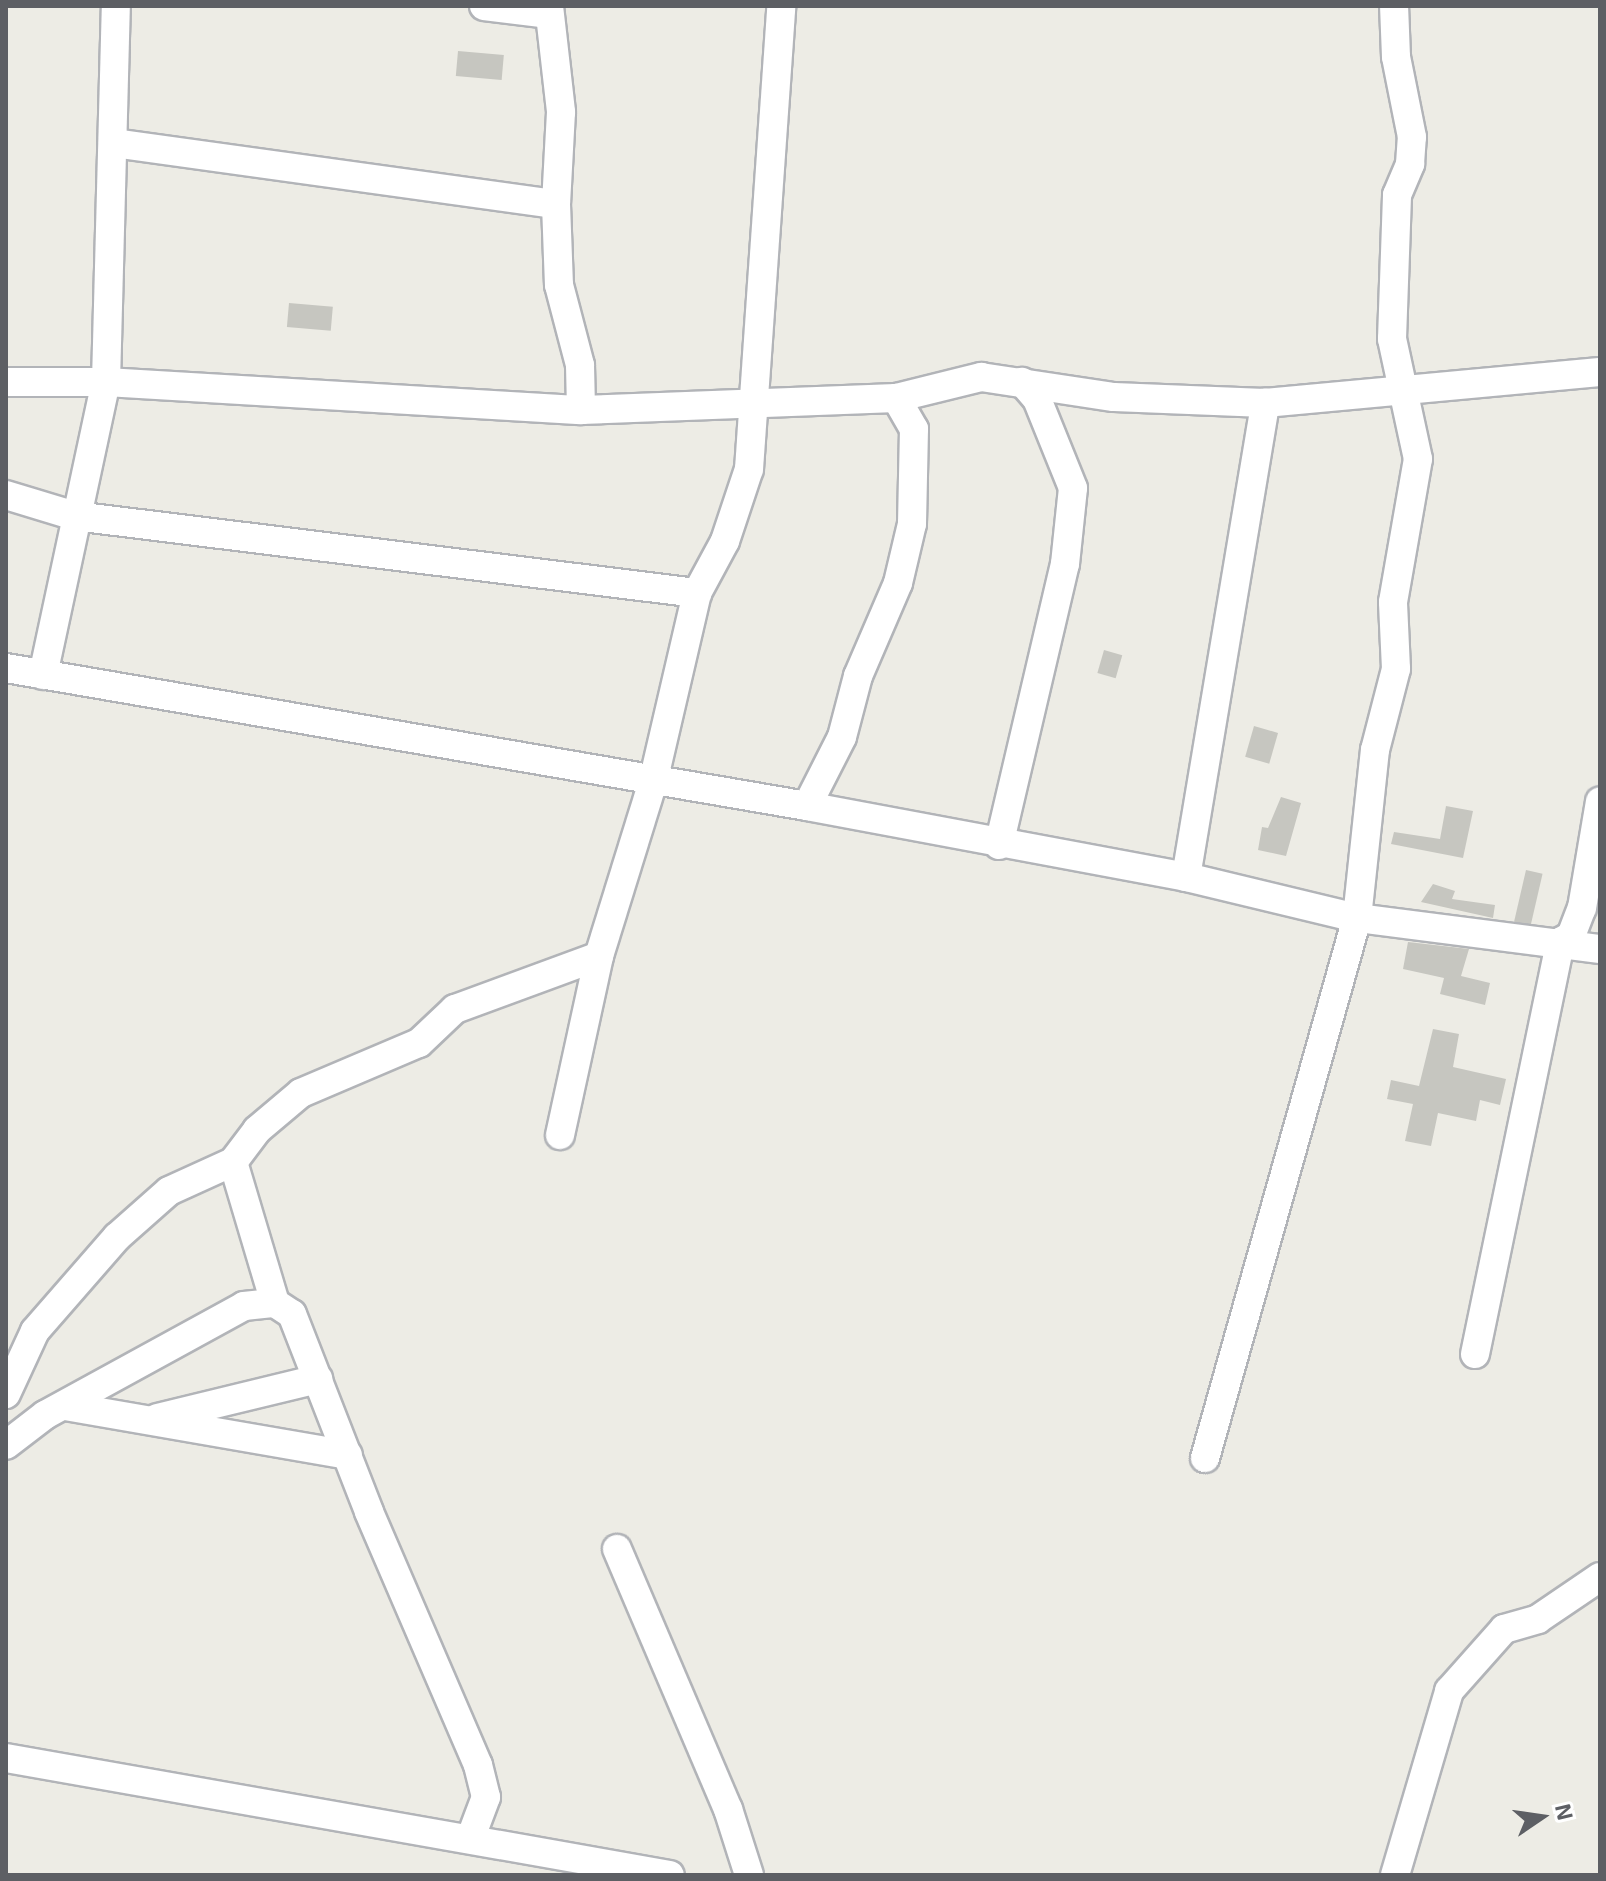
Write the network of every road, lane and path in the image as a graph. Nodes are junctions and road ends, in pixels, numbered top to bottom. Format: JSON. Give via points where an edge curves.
{"nodes":[{"id":1,"x":116,"y":6,"type":"edge"},
{"id":2,"x":484,"y":6,"type":"edge"},
{"id":3,"x":781,"y":6,"type":"edge"},
{"id":4,"x":1394,"y":6,"type":"edge"},
{"id":5,"x":548,"y":10,"type":"edge"},
{"id":6,"x":114,"y":143,"type":"junction"},
{"id":7,"x":556,"y":204,"type":"junction"},
{"id":8,"x":1600,"y":372,"type":"edge"},
{"id":9,"x":6,"y":382,"type":"edge"},
{"id":10,"x":106,"y":382,"type":"junction"},
{"id":11,"x":1022,"y":382,"type":"junction"},
{"id":12,"x":1401,"y":392,"type":"junction"},
{"id":13,"x":896,"y":398,"type":"junction"},
{"id":14,"x":1265,"y":403,"type":"junction"},
{"id":15,"x":755,"y":405,"type":"junction"},
{"id":16,"x":581,"y":410,"type":"junction"},
{"id":17,"x":6,"y":495,"type":"edge"},
{"id":18,"x":75,"y":516,"type":"junction"},
{"id":19,"x":697,"y":593,"type":"junction"},
{"id":20,"x":6,"y":668,"type":"edge"},
{"id":21,"x":43,"y":675,"type":"junction"},
{"id":22,"x":653,"y":782,"type":"junction"},
{"id":23,"x":1600,"y":802,"type":"edge"},
{"id":24,"x":807,"y":806,"type":"junction"},
{"id":25,"x":999,"y":845,"type":"junction"},
{"id":26,"x":1186,"y":877,"type":"junction"},
{"id":27,"x":1357,"y":918,"type":"junction"},
{"id":28,"x":1560,"y":942,"type":"junction"},
{"id":29,"x":1600,"y":949,"type":"edge"},
{"id":30,"x":599,"y":956,"type":"junction"},
{"id":31,"x":560,"y":1135,"type":"dead end"},
{"id":32,"x":233,"y":1162,"type":"junction"},
{"id":33,"x":275,"y":1303,"type":"junction"},
{"id":34,"x":1475,"y":1354,"type":"dead end"},
{"id":35,"x":318,"y":1379,"type":"junction"},
{"id":36,"x":6,"y":1394,"type":"edge"},
{"id":37,"x":6,"y":1408,"type":"edge"},
{"id":38,"x":55,"y":1410,"type":"junction"},
{"id":39,"x":149,"y":1421,"type":"junction"},
{"id":40,"x":6,"y":1445,"type":"edge"},
{"id":41,"x":348,"y":1455,"type":"junction"},
{"id":42,"x":1205,"y":1458,"type":"dead end"},
{"id":43,"x":617,"y":1549,"type":"dead end"},
{"id":44,"x":1600,"y":1577,"type":"edge"},
{"id":45,"x":6,"y":1758,"type":"edge"},
{"id":46,"x":471,"y":1837,"type":"junction"},
{"id":47,"x":670,"y":1875,"type":"edge"},
{"id":48,"x":749,"y":1875,"type":"edge"},
{"id":49,"x":1395,"y":1875,"type":"edge"}],
"edges":[{"from":1,"to":6,"type":"street"},
{"from":2,"to":5,"type":"street"},
{"from":3,"to":15,"type":"street"},
{"from":4,"to":12,"type":"street","via":[[1396,57],[1412,137],[1410,164],[1397,195],[1391,288]]},
{"from":5,"to":7,"type":"street","via":[[561,112]]},
{"from":6,"to":7,"type":"street"},
{"from":6,"to":10,"type":"street"},
{"from":7,"to":16,"type":"street","via":[[559,285],[580,365]]},
{"from":8,"to":12,"type":"street"},
{"from":9,"to":10,"type":"street"},
{"from":10,"to":16,"type":"street"},
{"from":10,"to":18,"type":"street"},
{"from":11,"to":13,"type":"street","via":[[981,377]]},
{"from":11,"to":14,"type":"street","via":[[1114,397]]},
{"from":11,"to":25,"type":"street","via":[[1037,399],[1073,488],[1065,564]]},
{"from":12,"to":14,"type":"street"},
{"from":12,"to":27,"type":"street","via":[[1411,410],[1416,486],[1393,602],[1396,669],[1375,750]]},
{"from":13,"to":15,"type":"street"},
{"from":13,"to":24,"type":"street","via":[[914,429],[912,524],[898,583],[858,676],[842,737]]},
{"from":14,"to":26,"type":"street"},
{"from":15,"to":16,"type":"street"},
{"from":15,"to":19,"type":"street","via":[[749,469],[725,541]]},
{"from":17,"to":18,"type":"street"},
{"from":18,"to":19,"type":"street"},
{"from":18,"to":21,"type":"street"},
{"from":19,"to":22,"type":"street"},
{"from":20,"to":21,"type":"street"},
{"from":21,"to":22,"type":"street"},
{"from":22,"to":24,"type":"street"},
{"from":22,"to":30,"type":"street"},
{"from":23,"to":28,"type":"street","via":[[1582,908],[1571,936]]},
{"from":24,"to":25,"type":"street"},
{"from":25,"to":26,"type":"street"},
{"from":26,"to":27,"type":"street"},
{"from":27,"to":28,"type":"street"},
{"from":27,"to":42,"type":"street"},
{"from":28,"to":29,"type":"street"},
{"from":28,"to":34,"type":"street"},
{"from":30,"to":31,"type":"street"},
{"from":30,"to":32,"type":"street","via":[[455,1009],[419,1043],[301,1093],[257,1130]]},
{"from":32,"to":33,"type":"street"},
{"from":32,"to":36,"type":"street","via":[[169,1191],[117,1237],[35,1331]]},
{"from":33,"to":35,"type":"street","via":[[292,1314]]},
{"from":33,"to":38,"type":"street","via":[[244,1306]]},
{"from":35,"to":39,"type":"street"},
{"from":35,"to":41,"type":"street"},
{"from":37,"to":38,"type":"street"},
{"from":38,"to":39,"type":"street"},
{"from":38,"to":40,"type":"street"},
{"from":39,"to":41,"type":"street"},
{"from":41,"to":46,"type":"street","via":[[478,1765],[486,1797]]},
{"from":43,"to":48,"type":"street","via":[[728,1809]]},
{"from":44,"to":49,"type":"street","via":[[1538,1619],[1504,1629],[1449,1691]]},
{"from":45,"to":46,"type":"street"},
{"from":46,"to":47,"type":"street"}]}
